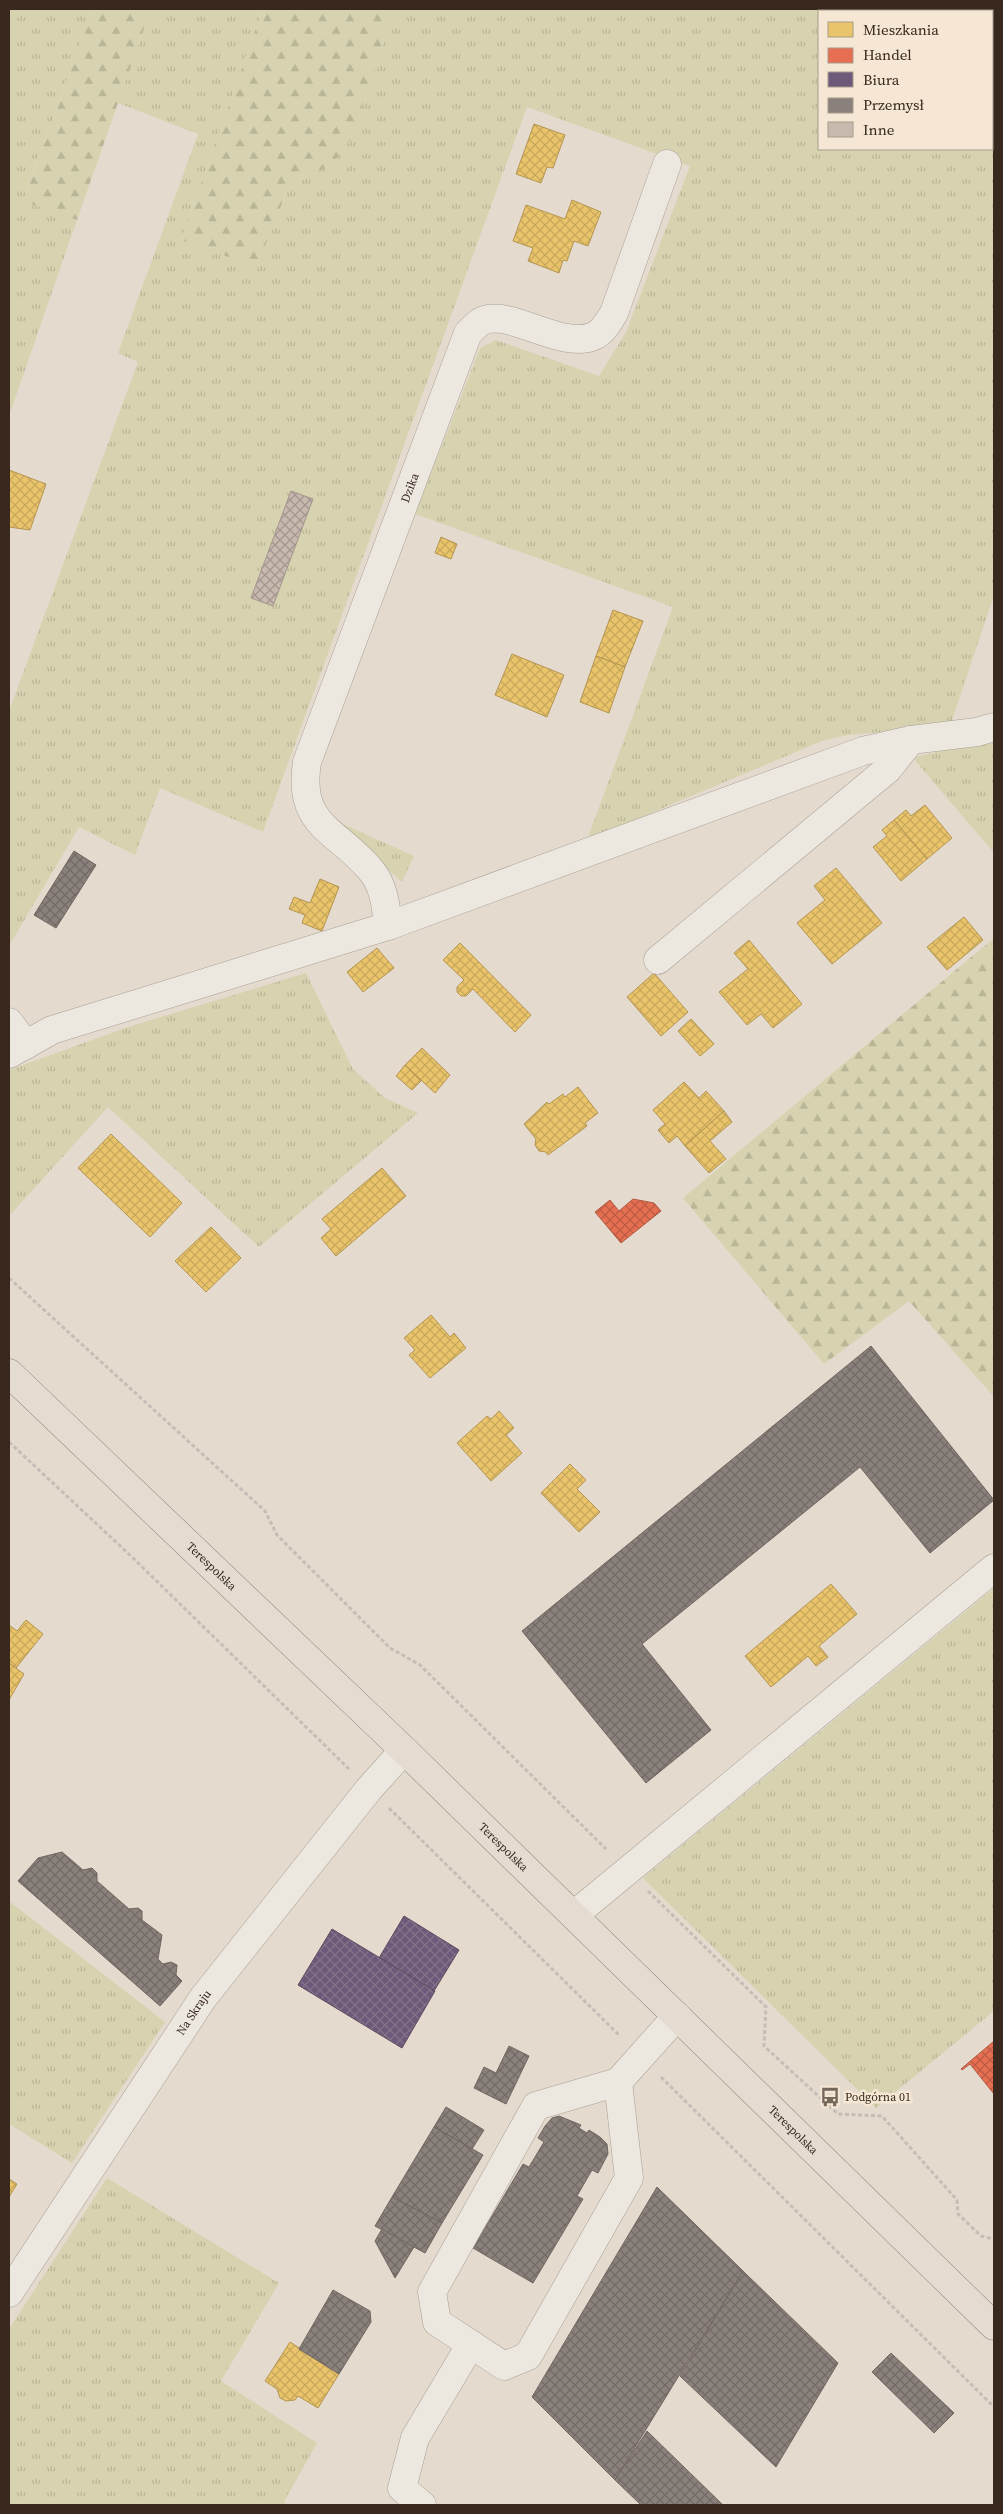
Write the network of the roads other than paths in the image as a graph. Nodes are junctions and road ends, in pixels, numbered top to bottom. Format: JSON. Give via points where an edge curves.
{"nodes":[{"id":1,"x":667,"y":164,"type":"dead end"},
{"id":2,"x":994,"y":726,"type":"edge"},
{"id":3,"x":911,"y":740,"type":"junction"},
{"id":4,"x":388,"y":926,"type":"junction"},
{"id":5,"x":658,"y":960,"type":"dead end"},
{"id":6,"x":9,"y":1022,"type":"edge"},
{"id":7,"x":17,"y":1050,"type":"edge"},
{"id":8,"x":9,"y":1373,"type":"edge"},
{"id":9,"x":994,"y":1568,"type":"edge"},
{"id":10,"x":404,"y":1750,"type":"junction"},
{"id":11,"x":574,"y":1915,"type":"junction"},
{"id":12,"x":677,"y":2016,"type":"junction"},
{"id":13,"x":618,"y":2082,"type":"junction"},
{"id":14,"x":9,"y":2292,"type":"edge"},
{"id":15,"x":994,"y":2326,"type":"edge"},
{"id":16,"x":471,"y":2344,"type":"junction"},
{"id":17,"x":422,"y":2505,"type":"edge"}],
"edges":[{"from":1,"to":4,"type":"street","name":"Dzika","via":[[614,313],[604,328],[594,336],[578,339],[557,336],[505,319],[481,321],[468,333],[307,762],[305,787],[315,819],[371,869],[384,896]]},
{"from":2,"to":3,"type":"street","via":[[977,732]]},
{"from":3,"to":4,"type":"street","via":[[862,751]]},
{"from":3,"to":5,"type":"street","via":[[888,769]]},
{"from":4,"to":7,"type":"street","via":[[52,1030]]},
{"from":6,"to":7,"type":"street"},
{"from":8,"to":10,"type":"main road","name":"Terespolska"},
{"from":9,"to":11,"type":"street"},
{"from":10,"to":11,"type":"main road","name":"Terespolska"},
{"from":10,"to":14,"type":"street","name":"Na Skraju","via":[[369,1789],[203,1998]]},
{"from":11,"to":12,"type":"main road","name":"Terespolska"},
{"from":12,"to":13,"type":"street"},
{"from":12,"to":15,"type":"main road","name":"Terespolska"},
{"from":13,"to":16,"type":"street","via":[[629,2178],[528,2356],[504,2366]]},
{"from":13,"to":16,"type":"street","via":[[536,2106],[432,2292],[437,2322]]},
{"from":16,"to":17,"type":"street","via":[[415,2438],[402,2488]]}]}
